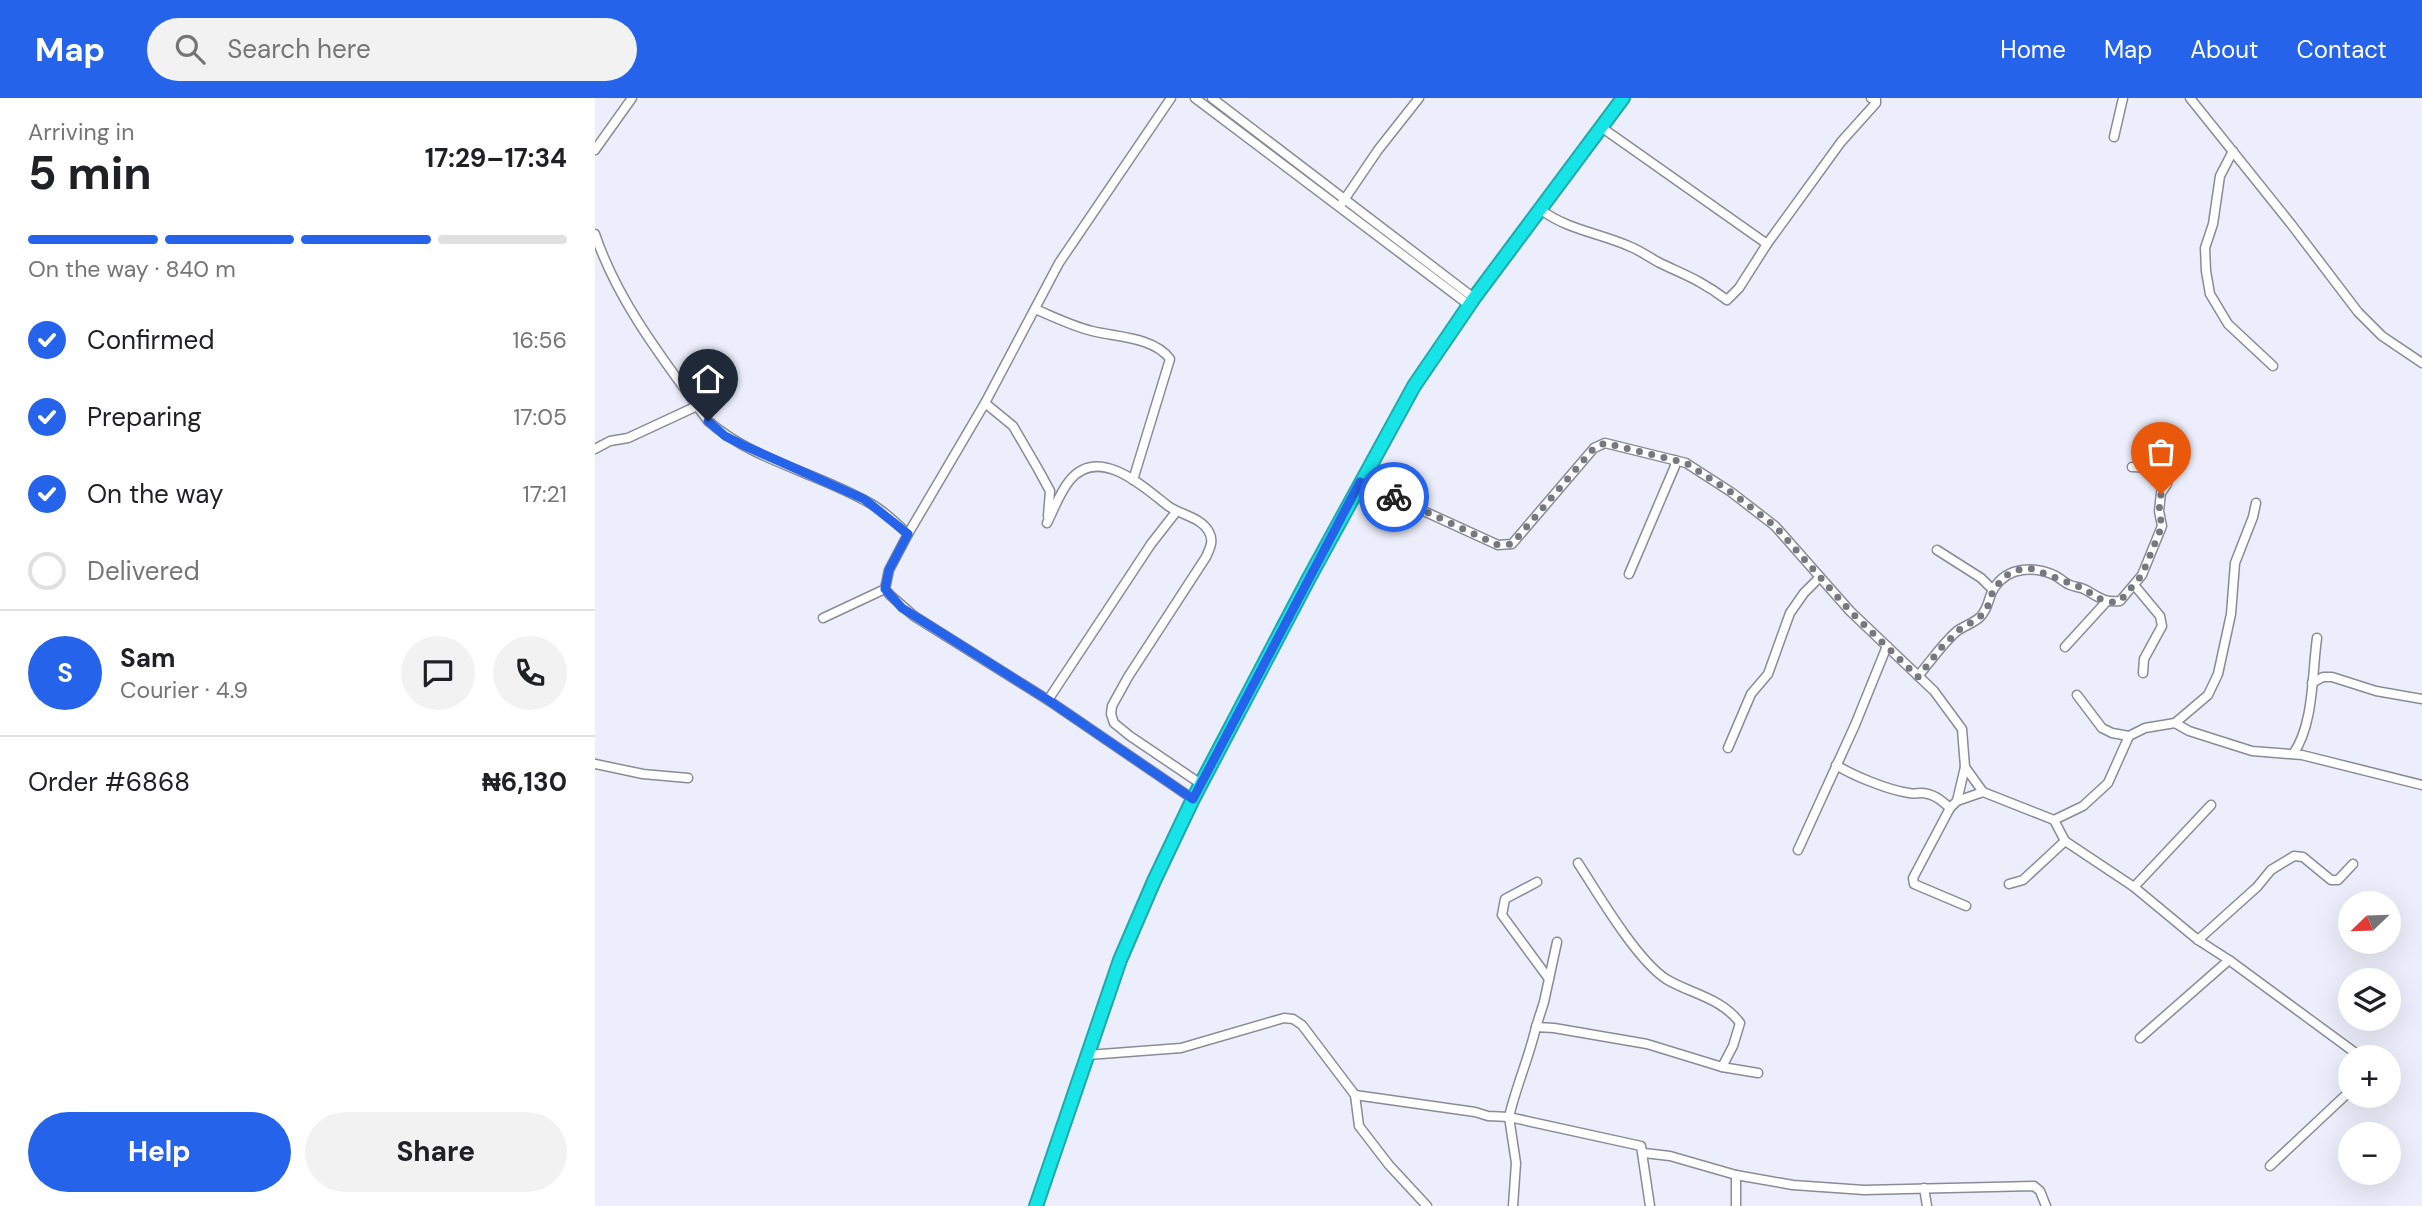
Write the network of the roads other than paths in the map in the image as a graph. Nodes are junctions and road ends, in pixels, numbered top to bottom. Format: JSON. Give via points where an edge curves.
{"nodes":[{"id":1,"x":632,"y":98,"type":"edge"},
{"id":2,"x":1171,"y":98,"type":"edge"},
{"id":3,"x":1195,"y":98,"type":"edge"},
{"id":4,"x":1212,"y":98,"type":"edge"},
{"id":5,"x":1419,"y":98,"type":"edge"},
{"id":6,"x":1623,"y":98,"type":"edge"},
{"id":7,"x":1871,"y":98,"type":"edge"},
{"id":8,"x":2123,"y":98,"type":"edge"},
{"id":9,"x":2190,"y":98,"type":"edge"},
{"id":10,"x":1601,"y":127,"type":"junction"},
{"id":11,"x":2114,"y":137,"type":"dead end"},
{"id":12,"x":595,"y":150,"type":"edge"},
{"id":13,"x":2233,"y":151,"type":"junction"},
{"id":14,"x":1342,"y":203,"type":"junction"},
{"id":15,"x":1540,"y":209,"type":"junction"},
{"id":16,"x":595,"y":234,"type":"edge"},
{"id":17,"x":1767,"y":244,"type":"junction"},
{"id":18,"x":1471,"y":302,"type":"junction"},
{"id":19,"x":1035,"y":309,"type":"junction"},
{"id":20,"x":2422,"y":363,"type":"edge"},
{"id":21,"x":2273,"y":366,"type":"dead end"},
{"id":22,"x":985,"y":403,"type":"junction"},
{"id":23,"x":697,"y":406,"type":"junction"},
{"id":24,"x":595,"y":449,"type":"edge"},
{"id":25,"x":1675,"y":460,"type":"junction"},
{"id":26,"x":2132,"y":467,"type":"dead end"},
{"id":27,"x":1133,"y":480,"type":"junction"},
{"id":28,"x":1360,"y":482,"type":"junction"},
{"id":29,"x":2256,"y":503,"type":"dead end"},
{"id":30,"x":1176,"y":512,"type":"junction"},
{"id":31,"x":908,"y":534,"type":"junction"},
{"id":32,"x":1937,"y":550,"type":"dead end"},
{"id":33,"x":1629,"y":574,"type":"dead end"},
{"id":34,"x":1820,"y":577,"type":"junction"},
{"id":35,"x":2135,"y":586,"type":"junction"},
{"id":36,"x":885,"y":589,"type":"junction"},
{"id":37,"x":1993,"y":590,"type":"junction"},
{"id":38,"x":2107,"y":601,"type":"junction"},
{"id":39,"x":823,"y":618,"type":"dead end"},
{"id":40,"x":2317,"y":638,"type":"dead end"},
{"id":41,"x":1887,"y":646,"type":"junction"},
{"id":42,"x":2065,"y":647,"type":"dead end"},
{"id":43,"x":2143,"y":673,"type":"dead end"},
{"id":44,"x":1918,"y":677,"type":"junction"},
{"id":45,"x":2312,"y":682,"type":"junction"},
{"id":46,"x":2077,"y":695,"type":"dead end"},
{"id":47,"x":2422,"y":699,"type":"edge"},
{"id":48,"x":1048,"y":700,"type":"junction"},
{"id":49,"x":2175,"y":723,"type":"junction"},
{"id":50,"x":2129,"y":736,"type":"junction"},
{"id":51,"x":1728,"y":748,"type":"dead end"},
{"id":52,"x":2293,"y":754,"type":"junction"},
{"id":53,"x":595,"y":764,"type":"edge"},
{"id":54,"x":1836,"y":765,"type":"junction"},
{"id":55,"x":1965,"y":767,"type":"junction"},
{"id":56,"x":688,"y":778,"type":"dead end"},
{"id":57,"x":1201,"y":783,"type":"junction"},
{"id":58,"x":2422,"y":785,"type":"edge"},
{"id":59,"x":1983,"y":792,"type":"junction"},
{"id":60,"x":1193,"y":799,"type":"junction"},
{"id":61,"x":1957,"y":801,"type":"junction"},
{"id":62,"x":2211,"y":805,"type":"dead end"},
{"id":63,"x":1950,"y":808,"type":"junction"},
{"id":64,"x":2054,"y":820,"type":"junction"},
{"id":65,"x":2065,"y":841,"type":"junction"},
{"id":66,"x":1798,"y":850,"type":"dead end"},
{"id":67,"x":1578,"y":863,"type":"dead end"},
{"id":68,"x":2353,"y":864,"type":"dead end"},
{"id":69,"x":1537,"y":882,"type":"dead end"},
{"id":70,"x":2009,"y":884,"type":"dead end"},
{"id":71,"x":2134,"y":887,"type":"junction"},
{"id":72,"x":1966,"y":906,"type":"dead end"},
{"id":73,"x":2198,"y":940,"type":"junction"},
{"id":74,"x":1557,"y":942,"type":"dead end"},
{"id":75,"x":2229,"y":960,"type":"junction"},
{"id":76,"x":1549,"y":979,"type":"junction"},
{"id":77,"x":1536,"y":1027,"type":"junction"},
{"id":78,"x":2140,"y":1038,"type":"dead end"},
{"id":79,"x":2345,"y":1045,"type":"edge"},
{"id":80,"x":1088,"y":1055,"type":"junction"},
{"id":81,"x":1722,"y":1067,"type":"junction"},
{"id":82,"x":1758,"y":1073,"type":"dead end"},
{"id":83,"x":1355,"y":1095,"type":"junction"},
{"id":84,"x":2338,"y":1102,"type":"edge"},
{"id":85,"x":1509,"y":1116,"type":"junction"},
{"id":86,"x":1644,"y":1153,"type":"junction"},
{"id":87,"x":2270,"y":1166,"type":"dead end"},
{"id":88,"x":1736,"y":1175,"type":"junction"},
{"id":89,"x":1924,"y":1188,"type":"junction"},
{"id":90,"x":1036,"y":1206,"type":"edge"},
{"id":91,"x":1427,"y":1206,"type":"edge"},
{"id":92,"x":1513,"y":1206,"type":"edge"},
{"id":93,"x":1650,"y":1206,"type":"edge"},
{"id":94,"x":1736,"y":1206,"type":"edge"},
{"id":95,"x":1927,"y":1206,"type":"edge"},
{"id":96,"x":2046,"y":1206,"type":"edge"}],
"edges":[{"from":1,"to":12,"type":"street"},
{"from":2,"to":19,"type":"street","via":[[1059,263]]},
{"from":3,"to":14,"type":"street"},
{"from":4,"to":14,"type":"street"},
{"from":5,"to":14,"type":"street"},
{"from":6,"to":10,"type":"highway"},
{"from":7,"to":17,"type":"street","via":[[1876,103],[1841,142]]},
{"from":8,"to":11,"type":"street"},
{"from":9,"to":13,"type":"street"},
{"from":10,"to":15,"type":"highway"},
{"from":10,"to":17,"type":"street"},
{"from":13,"to":20,"type":"street","via":[[2358,312],[2382,336]]},
{"from":13,"to":21,"type":"street","via":[[2220,176],[2206,248],[2210,294],[2228,324]]},
{"from":14,"to":18,"type":"street"},
{"from":15,"to":17,"type":"street","via":[[1569,226],[1630,246],[1688,274],[1727,300]]},
{"from":15,"to":18,"type":"highway"},
{"from":16,"to":23,"type":"street","via":[[627,303]]},
{"from":18,"to":28,"type":"highway","via":[[1414,386]]},
{"from":19,"to":22,"type":"street"},
{"from":19,"to":27,"type":"street","via":[[1154,347],[1170,359]]},
{"from":22,"to":27,"type":"street","via":[[1013,426],[1050,491],[1047,523],[1076,474],[1100,466]]},
{"from":22,"to":31,"type":"street"},
{"from":23,"to":24,"type":"street"},
{"from":23,"to":31,"type":"street","via":[[725,436],[864,499]]},
{"from":25,"to":28,"type":"street","via":[[1600,444],[1506,546]]},
{"from":25,"to":33,"type":"street"},
{"from":25,"to":34,"type":"street","via":[[1731,492],[1775,526]]},
{"from":26,"to":35,"type":"street","via":[[2150,467],[2167,484],[2161,494],[2162,526]]},
{"from":27,"to":30,"type":"street"},
{"from":28,"to":57,"type":"highway"},
{"from":29,"to":49,"type":"street","via":[[2235,563],[2231,614],[2218,674],[2208,695]]},
{"from":30,"to":48,"type":"street"},
{"from":30,"to":57,"type":"street","via":[[1206,527],[1212,540],[1209,550],[1128,677],[1111,713],[1114,723],[1130,736]]},
{"from":31,"to":36,"type":"street","via":[[889,570]]},
{"from":32,"to":37,"type":"street"},
{"from":34,"to":41,"type":"street"},
{"from":34,"to":51,"type":"street","via":[[1790,613],[1768,674],[1751,694]]},
{"from":35,"to":38,"type":"street","via":[[2120,601]]},
{"from":35,"to":43,"type":"street","via":[[2160,616],[2162,626],[2144,659]]},
{"from":36,"to":39,"type":"street"},
{"from":36,"to":48,"type":"street","via":[[913,616]]},
{"from":37,"to":38,"type":"street","via":[[2005,576],[2029,568]]},
{"from":37,"to":44,"type":"street","via":[[1980,617],[1959,630]]},
{"from":38,"to":42,"type":"street"},
{"from":40,"to":45,"type":"street"},
{"from":41,"to":44,"type":"street"},
{"from":41,"to":54,"type":"street"},
{"from":44,"to":55,"type":"street","via":[[1959,722]]},
{"from":45,"to":47,"type":"street","via":[[2332,677]]},
{"from":45,"to":52,"type":"street","via":[[2301,742]]},
{"from":46,"to":50,"type":"street","via":[[2102,728]]},
{"from":48,"to":60,"type":"street"},
{"from":49,"to":50,"type":"street"},
{"from":49,"to":52,"type":"street","via":[[2252,751]]},
{"from":50,"to":64,"type":"street","via":[[2108,783],[2083,806]]},
{"from":52,"to":58,"type":"street"},
{"from":53,"to":56,"type":"street"},
{"from":54,"to":63,"type":"street","via":[[1887,786],[1924,792]]},
{"from":54,"to":66,"type":"street"},
{"from":55,"to":59,"type":"street"},
{"from":55,"to":61,"type":"street"},
{"from":57,"to":60,"type":"highway"},
{"from":59,"to":61,"type":"street"},
{"from":59,"to":64,"type":"street"},
{"from":60,"to":80,"type":"highway","via":[[1121,960]]},
{"from":61,"to":63,"type":"street"},
{"from":62,"to":71,"type":"street"},
{"from":63,"to":72,"type":"street","via":[[1913,878],[1914,884]]},
{"from":64,"to":65,"type":"street"},
{"from":65,"to":70,"type":"street","via":[[2022,880]]},
{"from":65,"to":71,"type":"street"},
{"from":67,"to":81,"type":"street","via":[[1648,962],[1666,979],[1732,1012],[1740,1023]]},
{"from":68,"to":73,"type":"street","via":[[2339,880],[2330,880],[2303,857],[2286,859]]},
{"from":69,"to":76,"type":"street","via":[[1505,900],[1502,915]]},
{"from":71,"to":73,"type":"street"},
{"from":73,"to":75,"type":"street"},
{"from":74,"to":76,"type":"street"},
{"from":75,"to":78,"type":"street"},
{"from":75,"to":79,"type":"street"},
{"from":76,"to":77,"type":"street"},
{"from":77,"to":81,"type":"street","via":[[1647,1044]]},
{"from":77,"to":85,"type":"street"},
{"from":80,"to":83,"type":"street","via":[[1181,1048],[1293,1019]]},
{"from":80,"to":90,"type":"highway"},
{"from":81,"to":82,"type":"street"},
{"from":83,"to":85,"type":"street"},
{"from":83,"to":91,"type":"street","via":[[1359,1126]]},
{"from":84,"to":87,"type":"street"},
{"from":85,"to":86,"type":"street","via":[[1639,1145]]},
{"from":85,"to":92,"type":"street","via":[[1515,1163]]},
{"from":86,"to":88,"type":"street","via":[[1681,1158]]},
{"from":86,"to":93,"type":"street"},
{"from":88,"to":89,"type":"street","via":[[1864,1190]]},
{"from":88,"to":94,"type":"street"},
{"from":89,"to":95,"type":"street"},
{"from":89,"to":96,"type":"street","via":[[2034,1186]]}]}
